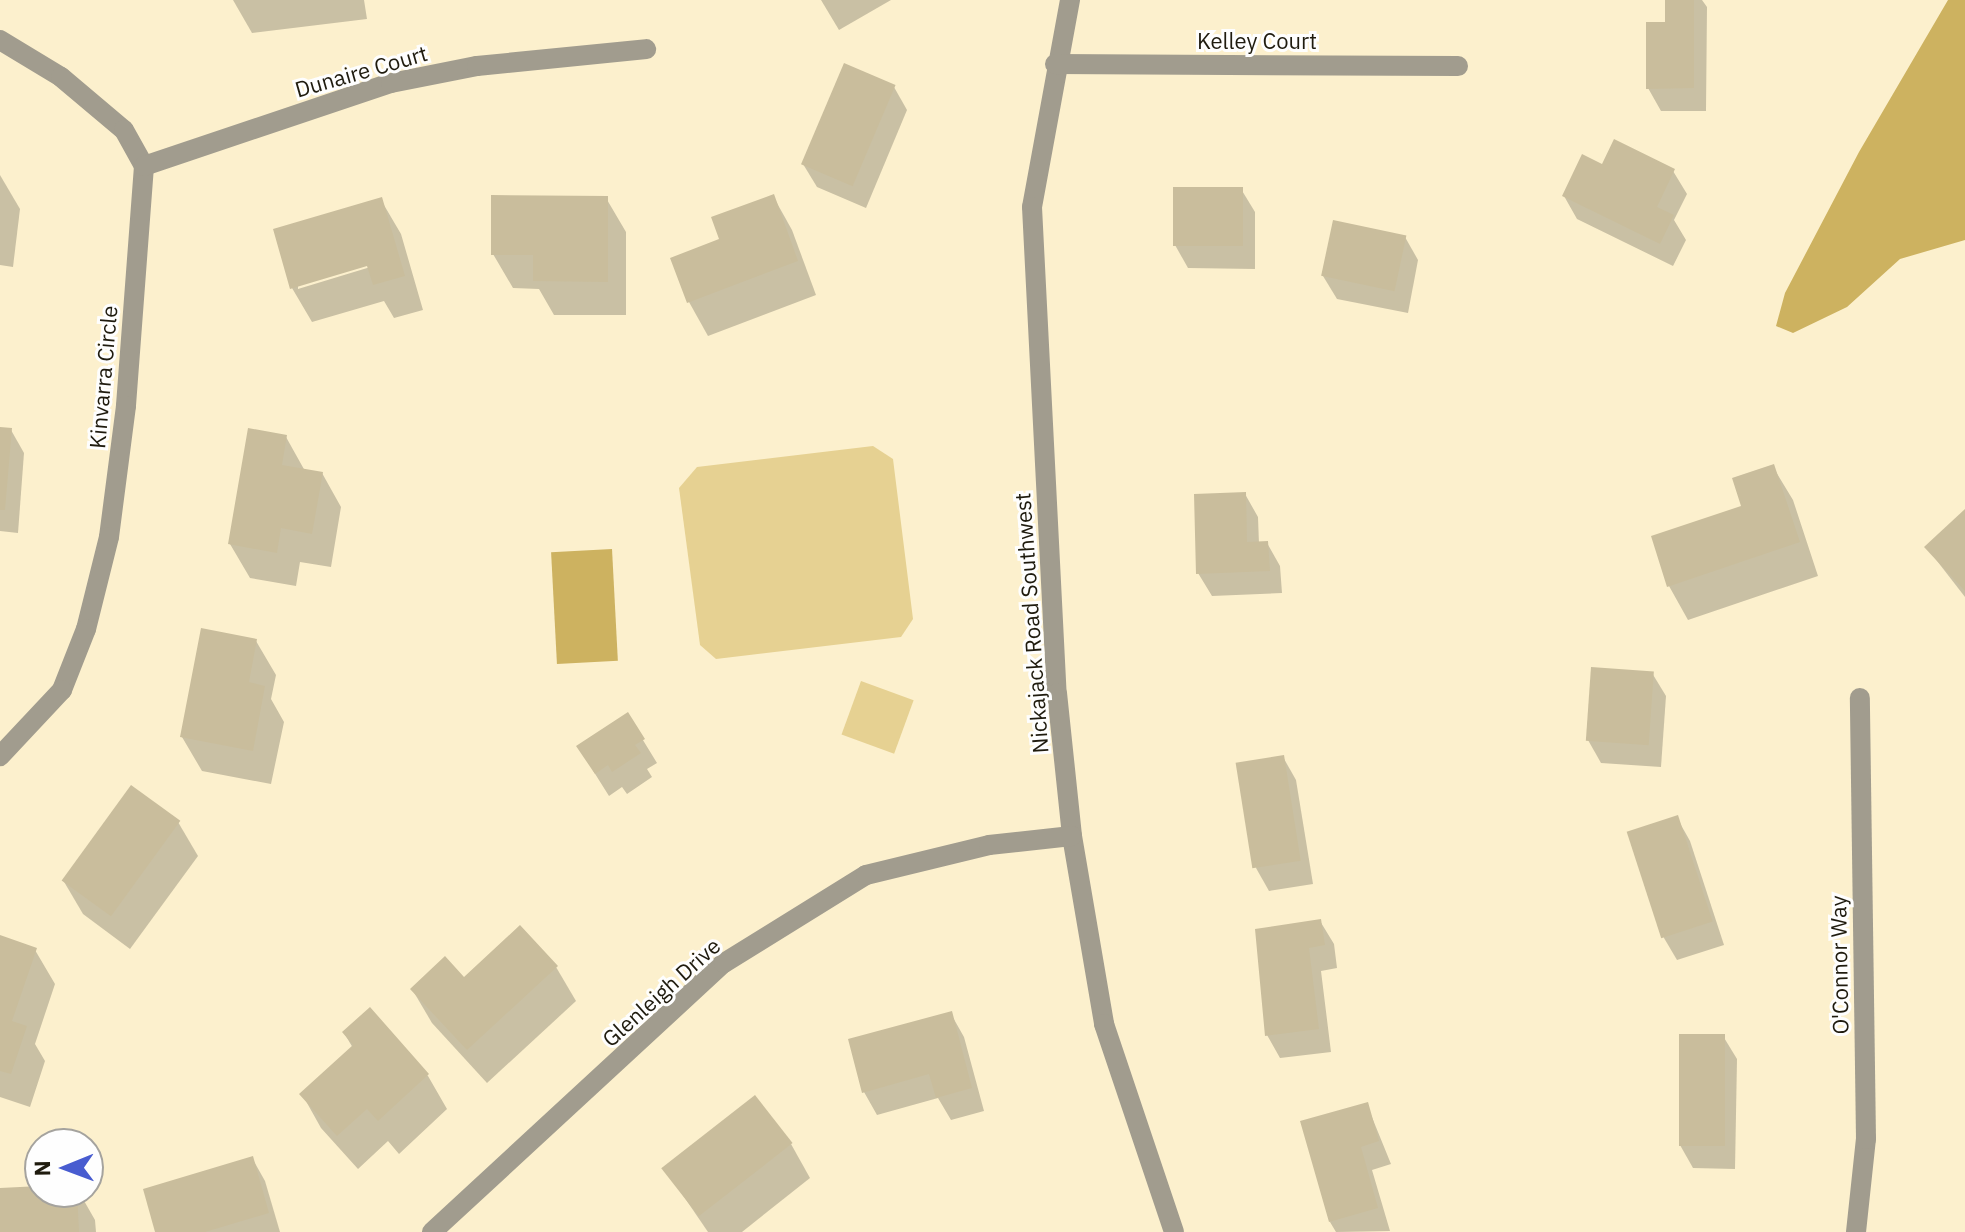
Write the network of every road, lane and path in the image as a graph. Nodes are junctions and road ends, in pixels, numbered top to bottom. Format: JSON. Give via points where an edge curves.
{"nodes":[{"id":1,"x":1070,"y":0,"type":"edge"},
{"id":2,"x":0,"y":40,"type":"edge"},
{"id":3,"x":646,"y":49,"type":"dead end"},
{"id":4,"x":1055,"y":64,"type":"junction"},
{"id":5,"x":1458,"y":66,"type":"dead end"},
{"id":6,"x":144,"y":166,"type":"junction"},
{"id":7,"x":1860,"y":698,"type":"dead end"},
{"id":8,"x":0,"y":756,"type":"edge"},
{"id":9,"x":1072,"y":836,"type":"junction"},
{"id":10,"x":432,"y":1232,"type":"edge"},
{"id":11,"x":1174,"y":1232,"type":"edge"},
{"id":12,"x":1856,"y":1232,"type":"edge"}],
"edges":[{"from":1,"to":4,"type":"street","name":"Nickajack Road Southwest"},
{"from":2,"to":6,"type":"street","via":[[61,77],[124,130]]},
{"from":3,"to":6,"type":"street","name":"Dunaire Court","via":[[477,66],[391,83]]},
{"from":4,"to":5,"type":"street","name":"Kelley Court"},
{"from":4,"to":9,"type":"street","name":"Nickajack Road Southwest","via":[[1032,207],[1057,693]]},
{"from":6,"to":8,"type":"street","name":"Kinvarra Circle","via":[[126,406],[109,537],[86,629],[62,690]]},
{"from":7,"to":12,"type":"street","name":"O'Connor Way","via":[[1866,1139]]},
{"from":9,"to":10,"type":"street","name":"Glenleigh Drive","via":[[866,875],[724,963]]},
{"from":9,"to":11,"type":"street","name":"Nickajack Road Southwest","via":[[1104,1024]]}]}
